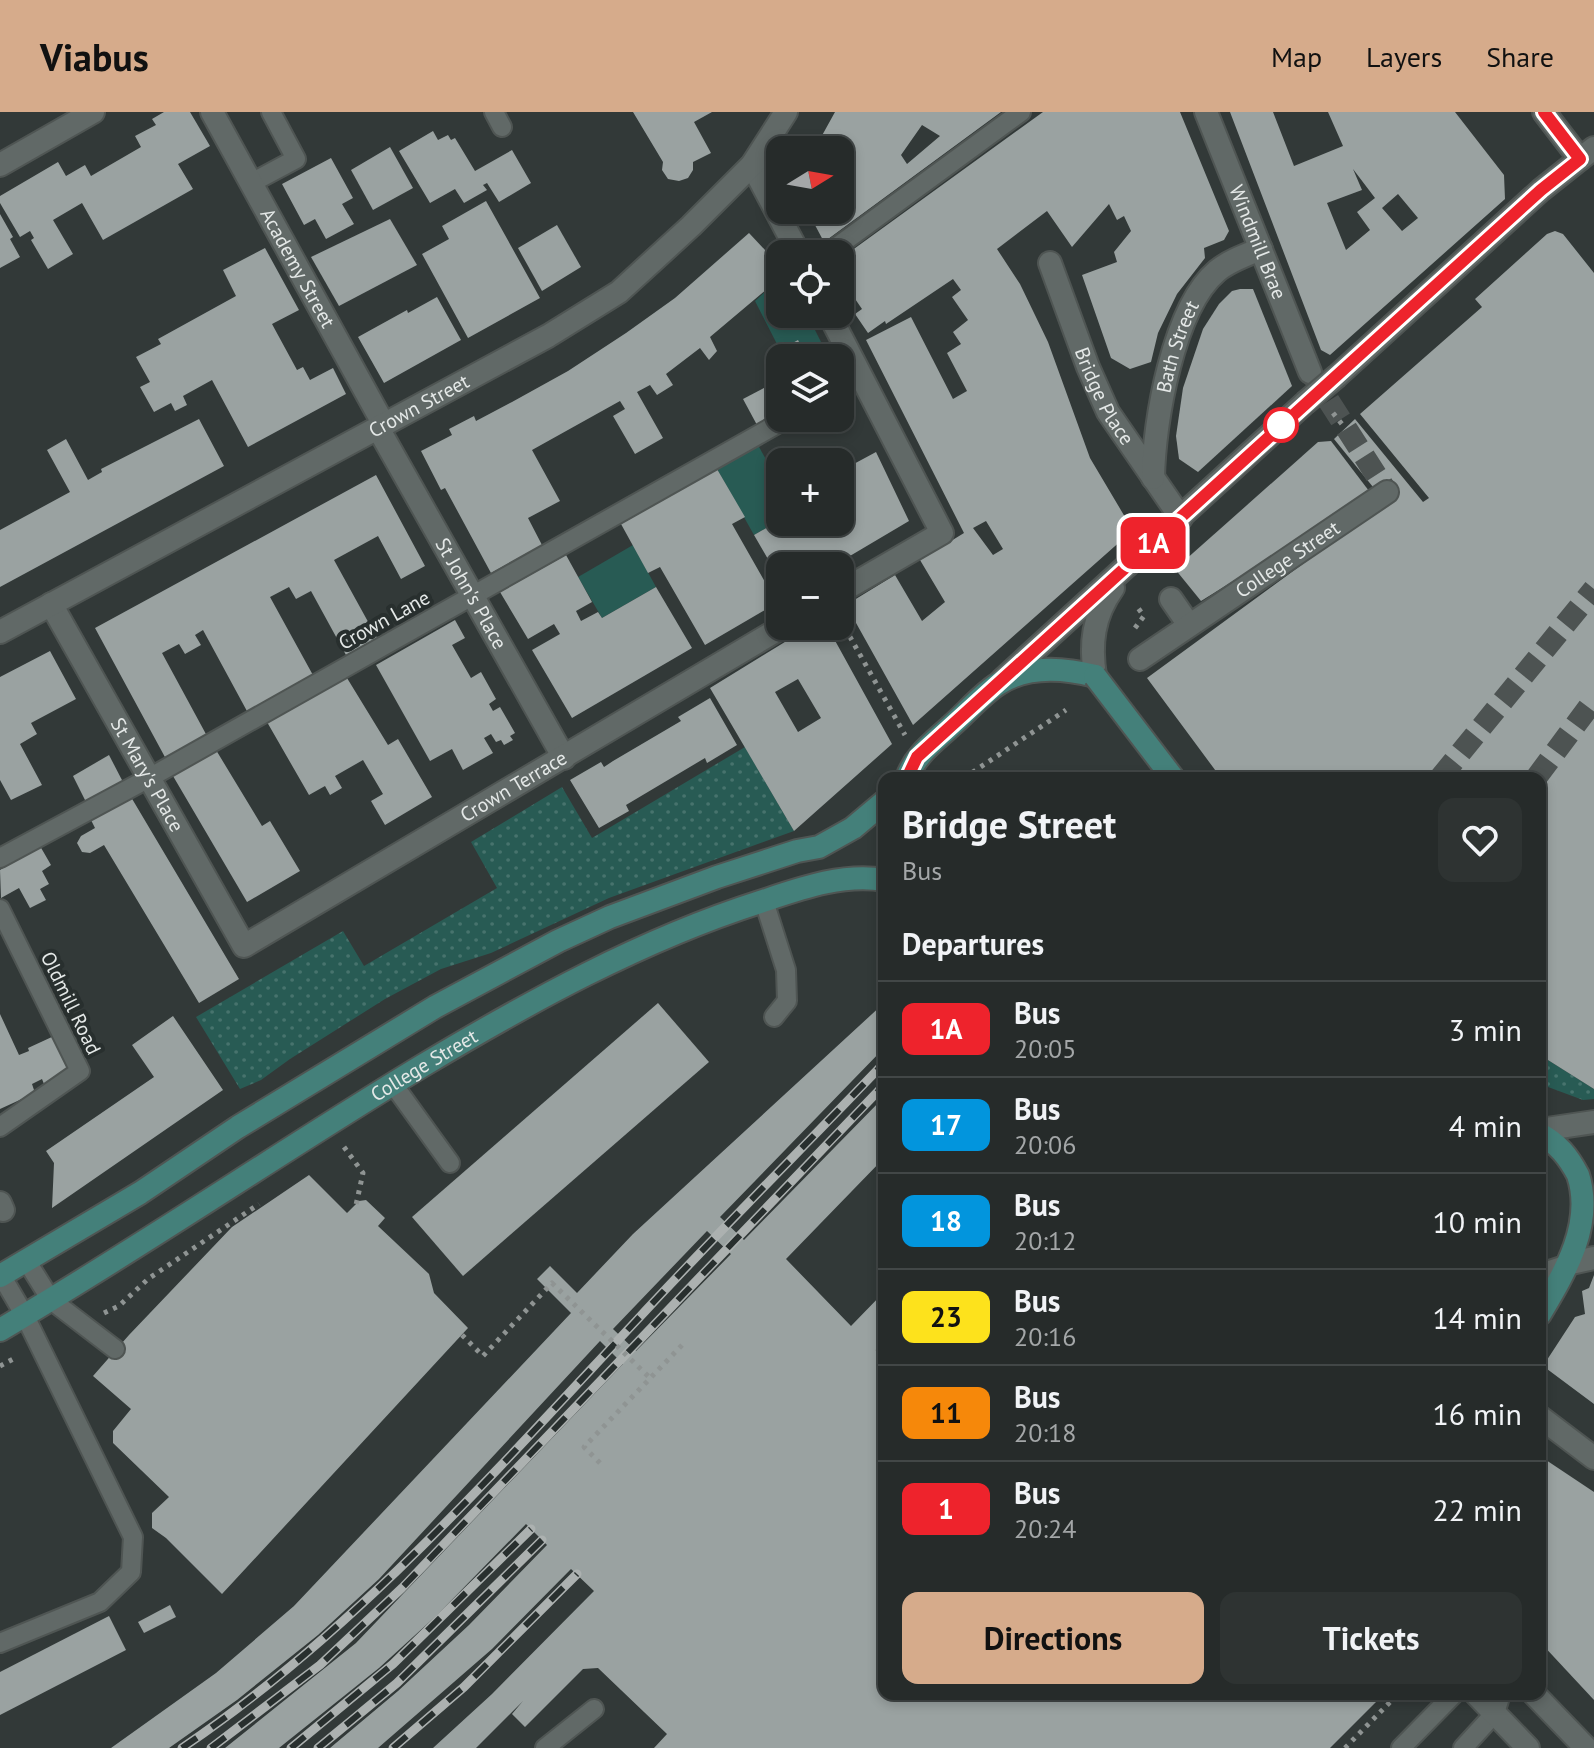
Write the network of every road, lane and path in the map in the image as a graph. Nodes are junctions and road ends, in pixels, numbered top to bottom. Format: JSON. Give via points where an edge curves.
{"nodes":[{"id":1,"x":93,"y":112,"type":"edge"},
{"id":2,"x":212,"y":112,"type":"edge"},
{"id":3,"x":271,"y":112,"type":"edge"},
{"id":4,"x":786,"y":112,"type":"edge"},
{"id":5,"x":1021,"y":112,"type":"edge"},
{"id":6,"x":1206,"y":112,"type":"edge"},
{"id":7,"x":1544,"y":112,"type":"edge"},
{"id":8,"x":1587,"y":154,"type":"edge"},
{"id":9,"x":0,"y":165,"type":"edge"},
{"id":10,"x":752,"y":165,"type":"junction"},
{"id":11,"x":251,"y":183,"type":"junction"},
{"id":12,"x":792,"y":240,"type":"edge"},
{"id":13,"x":846,"y":240,"type":"edge"},
{"id":14,"x":1261,"y":249,"type":"junction"},
{"id":15,"x":1050,"y":263,"type":"dead end"},
{"id":16,"x":836,"y":328,"type":"edge"},
{"id":17,"x":1310,"y":372,"type":"tunnel mouth"},
{"id":18,"x":861,"y":377,"type":"junction"},
{"id":19,"x":854,"y":381,"type":"edge"},
{"id":20,"x":381,"y":427,"type":"junction"},
{"id":21,"x":766,"y":430,"type":"edge"},
{"id":22,"x":1153,"y":478,"type":"junction"},
{"id":23,"x":1387,"y":492,"type":"dead end"},
{"id":24,"x":1181,"y":518,"type":"junction"},
{"id":25,"x":1123,"y":573,"type":"junction"},
{"id":26,"x":854,"y":584,"type":"edge"},
{"id":27,"x":472,"y":596,"type":"junction"},
{"id":28,"x":1171,"y":599,"type":"dead end"},
{"id":29,"x":51,"y":604,"type":"junction"},
{"id":30,"x":1189,"y":625,"type":"junction"},
{"id":31,"x":0,"y":632,"type":"edge"},
{"id":32,"x":766,"y":637,"type":"edge"},
{"id":33,"x":852,"y":640,"type":"edge"},
{"id":34,"x":1140,"y":659,"type":"joint"},
{"id":35,"x":1095,"y":676,"type":"junction"},
{"id":36,"x":998,"y":684,"type":"junction"},
{"id":37,"x":1066,"y":710,"type":"dead end"},
{"id":38,"x":917,"y":757,"type":"junction"},
{"id":39,"x":564,"y":758,"type":"junction"},
{"id":40,"x":910,"y":772,"type":"edge"},
{"id":41,"x":973,"y":772,"type":"edge"},
{"id":42,"x":1168,"y":772,"type":"edge"},
{"id":43,"x":149,"y":778,"type":"junction"},
{"id":44,"x":878,"y":807,"type":"edge"},
{"id":45,"x":0,"y":858,"type":"edge"},
{"id":46,"x":878,"y":879,"type":"edge"},
{"id":47,"x":764,"y":901,"type":"junction"},
{"id":48,"x":0,"y":909,"type":"edge"},
{"id":49,"x":244,"y":946,"type":"joint"},
{"id":50,"x":774,"y":1017,"type":"dead end"},
{"id":51,"x":393,"y":1084,"type":"junction"},
{"id":52,"x":1594,"y":1122,"type":"edge"},
{"id":53,"x":0,"y":1127,"type":"edge"},
{"id":54,"x":1546,"y":1131,"type":"edge"},
{"id":55,"x":1546,"y":1136,"type":"edge"},
{"id":56,"x":332,"y":1155,"type":"dead end"},
{"id":57,"x":450,"y":1163,"type":"dead end"},
{"id":58,"x":266,"y":1199,"type":"dead end"},
{"id":59,"x":356,"y":1205,"type":"dead end"},
{"id":60,"x":1591,"y":1205,"type":"edge"},
{"id":61,"x":1594,"y":1258,"type":"edge"},
{"id":62,"x":26,"y":1260,"type":"junction"},
{"id":63,"x":1571,"y":1263,"type":"junction"},
{"id":64,"x":1546,"y":1271,"type":"edge"},
{"id":65,"x":0,"y":1275,"type":"edge"},
{"id":66,"x":148,"y":1279,"type":"dead end"},
{"id":67,"x":51,"y":1300,"type":"junction"},
{"id":68,"x":1546,"y":1304,"type":"edge"},
{"id":69,"x":25,"y":1316,"type":"junction"},
{"id":70,"x":0,"y":1330,"type":"edge"},
{"id":71,"x":462,"y":1335,"type":"dead end"},
{"id":72,"x":686,"y":1341,"type":"dead end"},
{"id":73,"x":115,"y":1349,"type":"dead end"},
{"id":74,"x":650,"y":1378,"type":"junction"},
{"id":75,"x":1546,"y":1420,"type":"edge"},
{"id":76,"x":1584,"y":1440,"type":"edge"},
{"id":77,"x":1594,"y":1458,"type":"edge"},
{"id":78,"x":600,"y":1463,"type":"dead end"},
{"id":79,"x":0,"y":1643,"type":"edge"},
{"id":80,"x":1392,"y":1700,"type":"edge"},
{"id":81,"x":1448,"y":1700,"type":"edge"},
{"id":82,"x":1540,"y":1700,"type":"edge"},
{"id":83,"x":1498,"y":1704,"type":"edge"},
{"id":84,"x":594,"y":1709,"type":"dead end"},
{"id":85,"x":1423,"y":1726,"type":"junction"},
{"id":86,"x":545,"y":1748,"type":"edge"},
{"id":87,"x":1345,"y":1748,"type":"edge"},
{"id":88,"x":1401,"y":1748,"type":"edge"},
{"id":89,"x":1419,"y":1748,"type":"edge"},
{"id":90,"x":1463,"y":1748,"type":"edge"},
{"id":91,"x":1528,"y":1748,"type":"edge"},
{"id":92,"x":1586,"y":1748,"type":"edge"}],
"edges":[{"from":1,"to":9,"type":"street"},
{"from":2,"to":11,"type":"street","name":"Academy Street"},
{"from":3,"to":11,"type":"lane","via":[[296,159]]},
{"from":4,"to":10,"type":"street","name":"Crown Street"},
{"from":5,"to":13,"type":"lane"},
{"from":6,"to":14,"type":"street","name":"Windmill Brae"},
{"from":7,"to":8,"type":"street"},
{"from":8,"to":24,"type":"street","bridge":true},
{"from":10,"to":12,"type":"street"},
{"from":10,"to":20,"type":"street","name":"Crown Street","via":[[619,292]]},
{"from":11,"to":20,"type":"street","name":"Academy Street"},
{"from":14,"to":17,"type":"street","name":"Windmill Brae"},
{"from":14,"to":22,"type":"street","name":"Bath Street","via":[[1217,271],[1197,296],[1166,375],[1156,421]]},
{"from":15,"to":22,"type":"street","name":"Bridge Place","via":[[1108,412]]},
{"from":16,"to":18,"type":"street"},
{"from":18,"to":19,"type":"lane"},
{"from":18,"to":26,"type":"street","via":[[942,533]]},
{"from":20,"to":27,"type":"street","name":"St John's Place"},
{"from":20,"to":29,"type":"street","name":"Crown Street"},
{"from":21,"to":27,"type":"lane","name":"Crown Lane"},
{"from":22,"to":24,"type":"street","name":"Bridge Place"},
{"from":23,"to":30,"type":"street","name":"College Street"},
{"from":24,"to":25,"type":"street"},
{"from":25,"to":34,"type":"path","via":[[1144,616],[1132,636]]},
{"from":25,"to":35,"type":"street","via":[[1097,617]]},
{"from":25,"to":36,"type":"street"},
{"from":27,"to":39,"type":"street","name":"St John's Place"},
{"from":27,"to":43,"type":"lane","name":"Crown Lane"},
{"from":28,"to":30,"type":"street"},
{"from":29,"to":31,"type":"street","name":"Crown Street"},
{"from":29,"to":43,"type":"street","name":"St Mary's Place"},
{"from":30,"to":34,"type":"street","name":"College Street"},
{"from":32,"to":39,"type":"street","name":"Crown Terrace"},
{"from":33,"to":38,"type":"path"},
{"from":35,"to":36,"type":"main road","via":[[1052,669]]},
{"from":35,"to":42,"type":"main road","bridge":true},
{"from":36,"to":38,"type":"main road"},
{"from":37,"to":41,"type":"path"},
{"from":38,"to":40,"type":"main road"},
{"from":39,"to":49,"type":"street","name":"Crown Terrace"},
{"from":43,"to":45,"type":"lane","name":"Crown Lane"},
{"from":43,"to":49,"type":"street","name":"St Mary's Place"},
{"from":44,"to":62,"type":"main road","via":[[819,847],[717,877],[558,941],[435,1007]]},
{"from":46,"to":47,"type":"main road","name":"College Street","via":[[834,881]]},
{"from":47,"to":50,"type":"lane","via":[[786,970],[787,1001]]},
{"from":47,"to":51,"type":"main road","name":"College Street","via":[[619,959]]},
{"from":48,"to":53,"type":"lane","name":"Oldmill Road","via":[[80,1071]]},
{"from":51,"to":57,"type":"lane"},
{"from":51,"to":67,"type":"main road","name":"College Street"},
{"from":52,"to":54,"type":"street"},
{"from":55,"to":60,"type":"main road","via":[[1570,1159]]},
{"from":56,"to":59,"type":"path","via":[[345,1146],[363,1173]]},
{"from":58,"to":66,"type":"path"},
{"from":60,"to":63,"type":"main road"},
{"from":61,"to":63,"type":"street"},
{"from":62,"to":65,"type":"main road"},
{"from":62,"to":67,"type":"lane"},
{"from":63,"to":64,"type":"lane"},
{"from":63,"to":68,"type":"main road"},
{"from":65,"to":69,"type":"lane"},
{"from":67,"to":69,"type":"main road","name":"College Street"},
{"from":67,"to":73,"type":"lane"},
{"from":69,"to":70,"type":"main road","name":"College Street"},
{"from":69,"to":79,"type":"lane","via":[[133,1537],[131,1572],[100,1602]]},
{"from":71,"to":74,"type":"path","bridge":true,"via":[[483,1356],[552,1283]]},
{"from":72,"to":74,"type":"path"},
{"from":74,"to":78,"type":"path","via":[[584,1447]]},
{"from":75,"to":76,"type":"street"},
{"from":76,"to":77,"type":"street"},
{"from":80,"to":87,"type":"path"},
{"from":81,"to":85,"type":"lane"},
{"from":82,"to":92,"type":"street"},
{"from":83,"to":90,"type":"lane"},
{"from":83,"to":91,"type":"street"},
{"from":84,"to":86,"type":"lane"},
{"from":85,"to":88,"type":"lane"},
{"from":85,"to":89,"type":"lane"}]}
